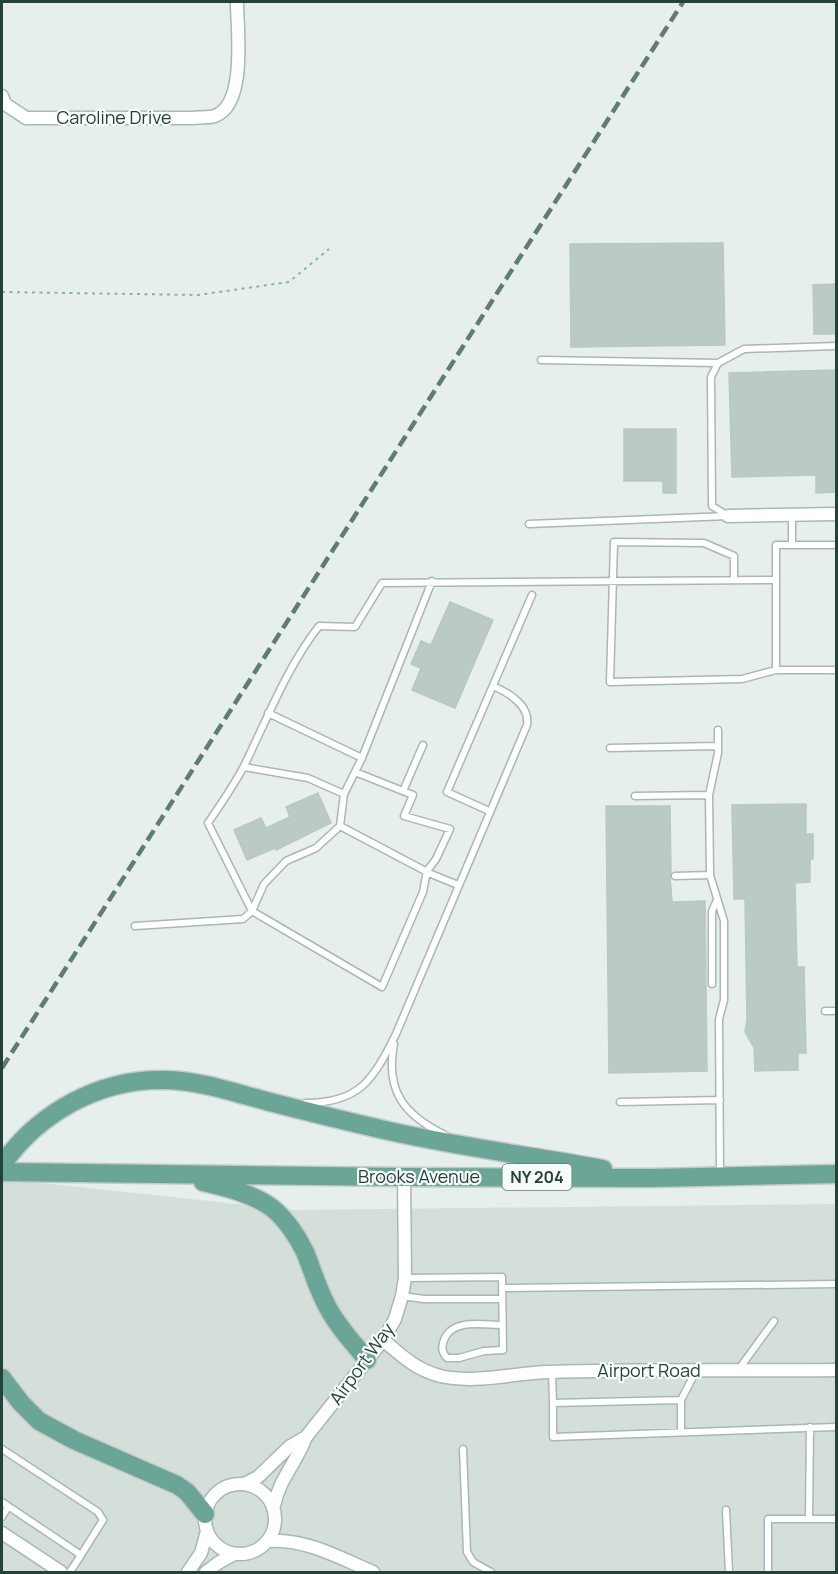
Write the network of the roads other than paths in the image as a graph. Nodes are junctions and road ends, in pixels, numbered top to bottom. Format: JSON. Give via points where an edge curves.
{"nodes":[{"id":1,"x":237,"y":2,"type":"edge"},
{"id":2,"x":2,"y":96,"type":"edge"},
{"id":3,"x":837,"y":346,"type":"edge"},
{"id":4,"x":541,"y":360,"type":"dead end"},
{"id":5,"x":718,"y":363,"type":"junction"},
{"id":6,"x":837,"y":513,"type":"edge"},
{"id":7,"x":792,"y":514,"type":"junction"},
{"id":8,"x":728,"y":516,"type":"junction"},
{"id":9,"x":529,"y":524,"type":"dead end"},
{"id":10,"x":792,"y":545,"type":"junction"},
{"id":11,"x":837,"y":545,"type":"edge"},
{"id":12,"x":734,"y":580,"type":"junction"},
{"id":13,"x":776,"y":580,"type":"junction"},
{"id":14,"x":432,"y":581,"type":"junction"},
{"id":15,"x":613,"y":581,"type":"junction"},
{"id":16,"x":532,"y":595,"type":"dead end"},
{"id":17,"x":776,"y":670,"type":"junction"},
{"id":18,"x":837,"y":670,"type":"edge"},
{"id":19,"x":493,"y":686,"type":"junction"},
{"id":20,"x":268,"y":713,"type":"junction"},
{"id":21,"x":718,"y":730,"type":"dead end"},
{"id":22,"x":423,"y":745,"type":"dead end"},
{"id":23,"x":718,"y":746,"type":"junction"},
{"id":24,"x":610,"y":748,"type":"dead end"},
{"id":25,"x":362,"y":758,"type":"junction"},
{"id":26,"x":244,"y":767,"type":"junction"},
{"id":27,"x":355,"y":772,"type":"junction"},
{"id":28,"x":403,"y":791,"type":"junction"},
{"id":29,"x":344,"y":794,"type":"junction"},
{"id":30,"x":710,"y":795,"type":"junction"},
{"id":31,"x":635,"y":796,"type":"dead end"},
{"id":32,"x":489,"y":811,"type":"junction"},
{"id":33,"x":340,"y":826,"type":"junction"},
{"id":34,"x":427,"y":871,"type":"junction"},
{"id":35,"x":710,"y":875,"type":"junction"},
{"id":36,"x":675,"y":876,"type":"dead end"},
{"id":37,"x":458,"y":885,"type":"junction"},
{"id":38,"x":717,"y":900,"type":"junction"},
{"id":39,"x":252,"y":911,"type":"junction"},
{"id":40,"x":135,"y":926,"type":"dead end"},
{"id":41,"x":712,"y":984,"type":"dead end"},
{"id":42,"x":825,"y":1011,"type":"dead end"},
{"id":43,"x":837,"y":1011,"type":"edge"},
{"id":44,"x":396,"y":1034,"type":"junction"},
{"id":45,"x":720,"y":1100,"type":"junction"},
{"id":46,"x":268,"y":1101,"type":"junction"},
{"id":47,"x":620,"y":1102,"type":"dead end"},
{"id":48,"x":483,"y":1148,"type":"junction"},
{"id":49,"x":2,"y":1165,"type":"edge"},
{"id":50,"x":2,"y":1172,"type":"edge"},
{"id":51,"x":162,"y":1174,"type":"junction"},
{"id":52,"x":837,"y":1174,"type":"edge"},
{"id":53,"x":720,"y":1176,"type":"junction"},
{"id":54,"x":404,"y":1177,"type":"junction"},
{"id":55,"x":652,"y":1178,"type":"junction"},
{"id":56,"x":405,"y":1278,"type":"junction"},
{"id":57,"x":837,"y":1284,"type":"edge"},
{"id":58,"x":502,"y":1288,"type":"junction"},
{"id":59,"x":402,"y":1296,"type":"junction"},
{"id":60,"x":502,"y":1299,"type":"junction"},
{"id":61,"x":774,"y":1321,"type":"dead end"},
{"id":62,"x":502,"y":1325,"type":"junction"},
{"id":63,"x":383,"y":1340,"type":"junction"},
{"id":64,"x":367,"y":1360,"type":"junction"},
{"id":65,"x":837,"y":1370,"type":"edge"},
{"id":66,"x":696,"y":1371,"type":"junction"},
{"id":67,"x":738,"y":1371,"type":"junction"},
{"id":68,"x":552,"y":1372,"type":"junction"},
{"id":69,"x":2,"y":1378,"type":"edge"},
{"id":70,"x":681,"y":1400,"type":"junction"},
{"id":71,"x":553,"y":1403,"type":"junction"},
{"id":72,"x":837,"y":1426,"type":"edge"},
{"id":73,"x":810,"y":1427,"type":"junction"},
{"id":74,"x":681,"y":1432,"type":"junction"},
{"id":75,"x":306,"y":1437,"type":"junction"},
{"id":76,"x":2,"y":1449,"type":"edge"},
{"id":77,"x":463,"y":1449,"type":"dead end"},
{"id":78,"x":244,"y":1484,"type":"junction"},
{"id":79,"x":2,"y":1502,"type":"edge"},
{"id":80,"x":274,"y":1506,"type":"junction"},
{"id":81,"x":8,"y":1507,"type":"junction"},
{"id":82,"x":726,"y":1510,"type":"dead end"},
{"id":83,"x":2,"y":1517,"type":"edge"},
{"id":84,"x":809,"y":1519,"type":"junction"},
{"id":85,"x":837,"y":1519,"type":"edge"},
{"id":86,"x":206,"y":1522,"type":"junction"},
{"id":87,"x":2,"y":1533,"type":"edge"},
{"id":88,"x":268,"y":1541,"type":"junction"},
{"id":89,"x":234,"y":1554,"type":"junction"},
{"id":90,"x":81,"y":1555,"type":"junction"},
{"id":91,"x":61,"y":1572,"type":"edge"},
{"id":92,"x":70,"y":1572,"type":"edge"},
{"id":93,"x":188,"y":1572,"type":"edge"},
{"id":94,"x":206,"y":1572,"type":"edge"},
{"id":95,"x":373,"y":1572,"type":"edge"},
{"id":96,"x":491,"y":1572,"type":"edge"},
{"id":97,"x":729,"y":1572,"type":"edge"},
{"id":98,"x":768,"y":1572,"type":"edge"}],
"edges":[{"from":1,"to":2,"type":"street","name":"Caroline Drive","via":[[237,80],[231,103],[215,116],[26,118],[5,104]]},
{"from":3,"to":5,"type":"lane","via":[[744,349]]},
{"from":4,"to":5,"type":"lane"},
{"from":5,"to":8,"type":"lane","via":[[711,377],[712,506]]},
{"from":6,"to":7,"type":"street"},
{"from":7,"to":8,"type":"street"},
{"from":7,"to":10,"type":"lane"},
{"from":8,"to":9,"type":"lane"},
{"from":10,"to":11,"type":"lane"},
{"from":10,"to":13,"type":"lane","via":[[776,545]]},
{"from":12,"to":13,"type":"lane"},
{"from":12,"to":15,"type":"lane"},
{"from":12,"to":15,"type":"lane","via":[[734,556],[704,543],[614,542]]},
{"from":13,"to":17,"type":"lane"},
{"from":14,"to":15,"type":"lane"},
{"from":14,"to":20,"type":"lane","via":[[382,583],[355,627],[319,626],[307,640]]},
{"from":14,"to":25,"type":"lane"},
{"from":15,"to":17,"type":"lane","via":[[610,682],[742,679]]},
{"from":16,"to":19,"type":"lane"},
{"from":17,"to":18,"type":"lane"},
{"from":19,"to":32,"type":"lane","via":[[520,703],[528,719]]},
{"from":19,"to":32,"type":"lane","via":[[447,792]]},
{"from":20,"to":25,"type":"lane"},
{"from":20,"to":26,"type":"lane"},
{"from":21,"to":23,"type":"lane"},
{"from":22,"to":28,"type":"lane"},
{"from":23,"to":24,"type":"lane"},
{"from":23,"to":30,"type":"lane"},
{"from":25,"to":27,"type":"lane"},
{"from":26,"to":29,"type":"lane","via":[[308,778]]},
{"from":26,"to":39,"type":"lane","via":[[208,823]]},
{"from":27,"to":28,"type":"lane"},
{"from":27,"to":29,"type":"lane"},
{"from":28,"to":34,"type":"lane","via":[[413,795],[404,816],[450,829]]},
{"from":29,"to":33,"type":"lane"},
{"from":30,"to":31,"type":"lane"},
{"from":30,"to":35,"type":"lane"},
{"from":32,"to":37,"type":"lane"},
{"from":33,"to":34,"type":"lane"},
{"from":33,"to":39,"type":"lane","via":[[316,848],[286,861],[264,885]]},
{"from":34,"to":37,"type":"lane"},
{"from":34,"to":39,"type":"lane","via":[[423,892],[382,987]]},
{"from":35,"to":36,"type":"lane"},
{"from":35,"to":38,"type":"lane"},
{"from":37,"to":44,"type":"lane"},
{"from":38,"to":41,"type":"lane","via":[[711,911]]},
{"from":38,"to":45,"type":"lane","via":[[724,928]]},
{"from":39,"to":40,"type":"lane","via":[[243,919]]},
{"from":42,"to":43,"type":"lane"},
{"from":44,"to":46,"type":"lane","via":[[365,1084],[348,1096],[317,1103]]},
{"from":44,"to":48,"type":"lane","via":[[392,1079],[404,1106],[436,1131]]},
{"from":45,"to":47,"type":"lane"},
{"from":45,"to":53,"type":"lane"},
{"from":46,"to":48,"type":"main road","via":[[389,1131]]},
{"from":46,"to":49,"type":"main road","via":[[189,1082],[125,1083],[95,1092],[52,1114],[25,1137]]},
{"from":48,"to":55,"type":"main road"},
{"from":50,"to":51,"type":"main road","name":"Brooks Avenue","number":"NY 204"},
{"from":51,"to":54,"type":"main road","name":"Brooks Avenue","number":"NY 204"},
{"from":51,"to":64,"type":"main road","via":[[223,1187],[272,1208],[300,1243],[326,1306]]},
{"from":52,"to":53,"type":"main road","name":"Brooks Avenue","number":"NY 204"},
{"from":53,"to":55,"type":"main road","name":"Brooks Avenue","number":"NY 204"},
{"from":54,"to":55,"type":"main road","name":"Brooks Avenue","number":"NY 204"},
{"from":54,"to":56,"type":"street","name":"Airport Way"},
{"from":56,"to":58,"type":"lane","via":[[502,1277]]},
{"from":56,"to":59,"type":"street","name":"Airport Way"},
{"from":57,"to":58,"type":"lane"},
{"from":58,"to":60,"type":"lane"},
{"from":59,"to":60,"type":"lane"},
{"from":59,"to":63,"type":"street","name":"Airport Way"},
{"from":60,"to":62,"type":"lane"},
{"from":61,"to":67,"type":"lane"},
{"from":62,"to":62,"type":"lane","via":[[503,1350],[456,1359],[444,1355],[443,1341],[453,1329]]},
{"from":63,"to":64,"type":"street","name":"Airport Way"},
{"from":63,"to":68,"type":"street","name":"Airport Road","via":[[418,1369],[440,1376],[489,1378]]},
{"from":64,"to":75,"type":"street","name":"Airport Way"},
{"from":65,"to":67,"type":"street","name":"Airport Road"},
{"from":66,"to":67,"type":"street","name":"Airport Road"},
{"from":66,"to":68,"type":"street","name":"Airport Road"},
{"from":66,"to":70,"type":"lane"},
{"from":68,"to":71,"type":"lane"},
{"from":69,"to":86,"type":"main road","via":[[39,1421],[177,1485],[187,1492]]},
{"from":70,"to":71,"type":"lane"},
{"from":70,"to":74,"type":"lane"},
{"from":71,"to":74,"type":"lane","via":[[553,1437]]},
{"from":72,"to":73,"type":"lane"},
{"from":73,"to":74,"type":"lane"},
{"from":73,"to":84,"type":"lane"},
{"from":75,"to":78,"type":"street","name":"Airport Way"},
{"from":75,"to":80,"type":"street","name":"Airport Way","via":[[281,1482]]},
{"from":76,"to":90,"type":"lane","via":[[98,1512],[103,1520]]},
{"from":77,"to":96,"type":"lane","via":[[467,1552],[473,1562]]},
{"from":78,"to":80,"type":"street","via":[[262,1491]]},
{"from":78,"to":86,"type":"street","via":[[233,1484],[214,1495],[208,1504]]},
{"from":79,"to":81,"type":"lane"},
{"from":80,"to":88,"type":"street","via":[[276,1525]]},
{"from":81,"to":83,"type":"lane"},
{"from":81,"to":90,"type":"lane"},
{"from":82,"to":97,"type":"lane"},
{"from":84,"to":85,"type":"lane"},
{"from":84,"to":98,"type":"lane","via":[[768,1518]]},
{"from":86,"to":89,"type":"street","via":[[218,1546]]},
{"from":86,"to":93,"type":"street","via":[[201,1553]]},
{"from":87,"to":91,"type":"street"},
{"from":88,"to":89,"type":"street","via":[[253,1552]]},
{"from":88,"to":95,"type":"street","via":[[295,1542]]},
{"from":89,"to":94,"type":"street"},
{"from":90,"to":92,"type":"lane"}]}
